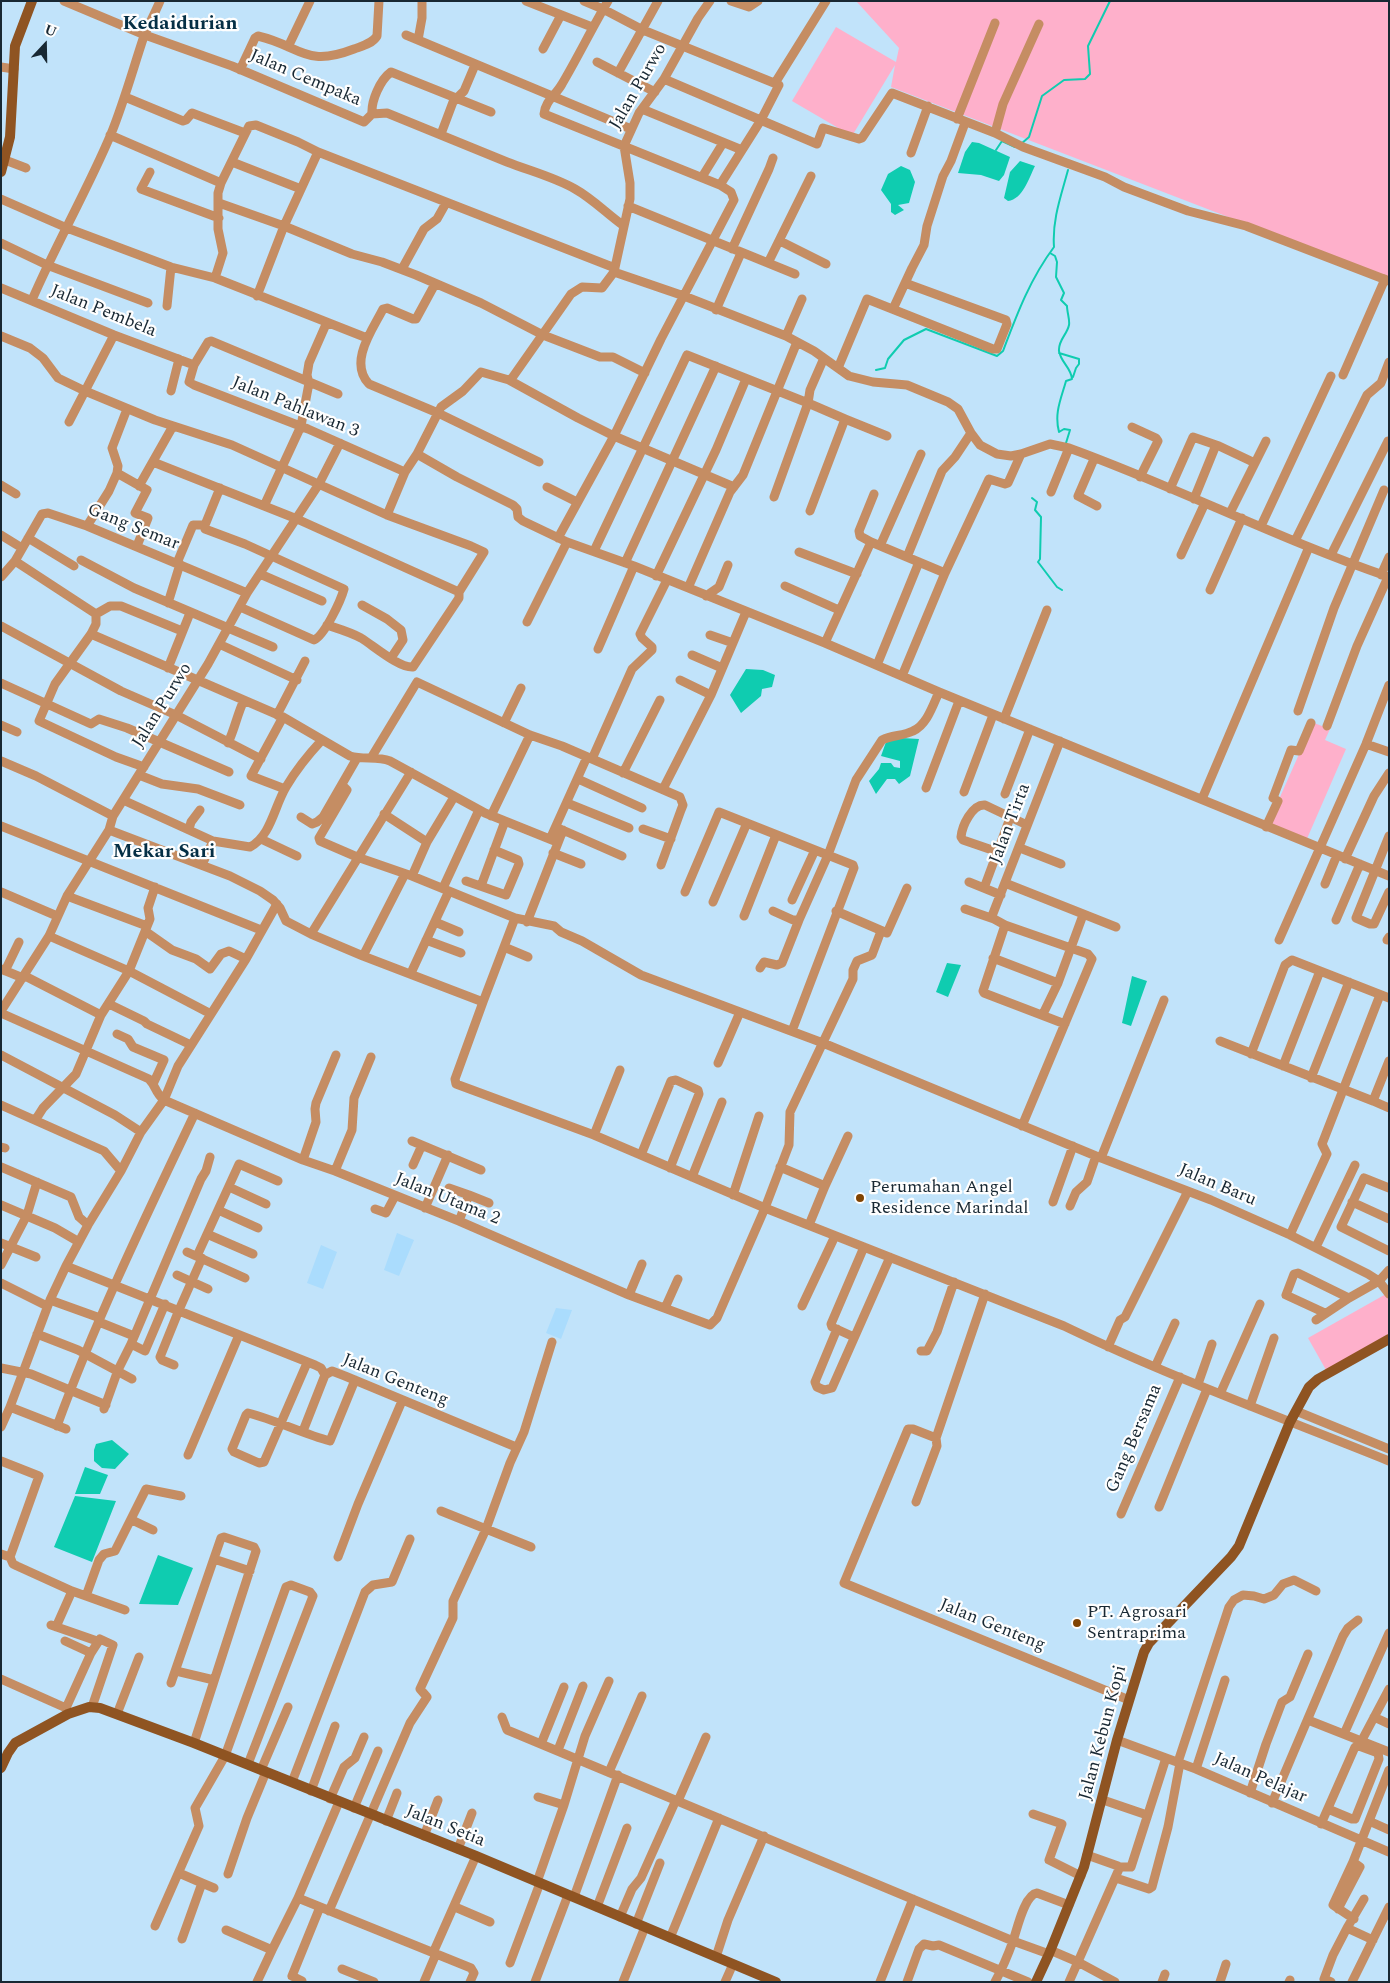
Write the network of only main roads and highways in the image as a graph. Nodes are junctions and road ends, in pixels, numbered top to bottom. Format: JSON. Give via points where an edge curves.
{"nodes":[{"id":1,"x":32,"y":1,"type":"edge"},
{"id":2,"x":5,"y":144,"type":"edge"},
{"id":3,"x":1,"y":172,"type":"edge"},
{"id":4,"x":1389,"y":1339,"type":"edge"},
{"id":5,"x":1,"y":1768,"type":"edge"},
{"id":6,"x":776,"y":1982,"type":"edge"},
{"id":7,"x":1036,"y":1982,"type":"edge"}],
"edges":[{"from":1,"to":2,"type":"main road","via":[[15,46],[13,116]]},
{"from":2,"to":3,"type":"main road"},
{"from":4,"to":7,"type":"main road","name":"Jalan Kebun Kopi","via":[[1309,1387],[1290,1422],[1239,1546],[1144,1652],[1081,1876]]},
{"from":5,"to":6,"type":"main road","name":"Jalan Setia","via":[[15,1743],[67,1711],[96,1707],[476,1856]]}]}
